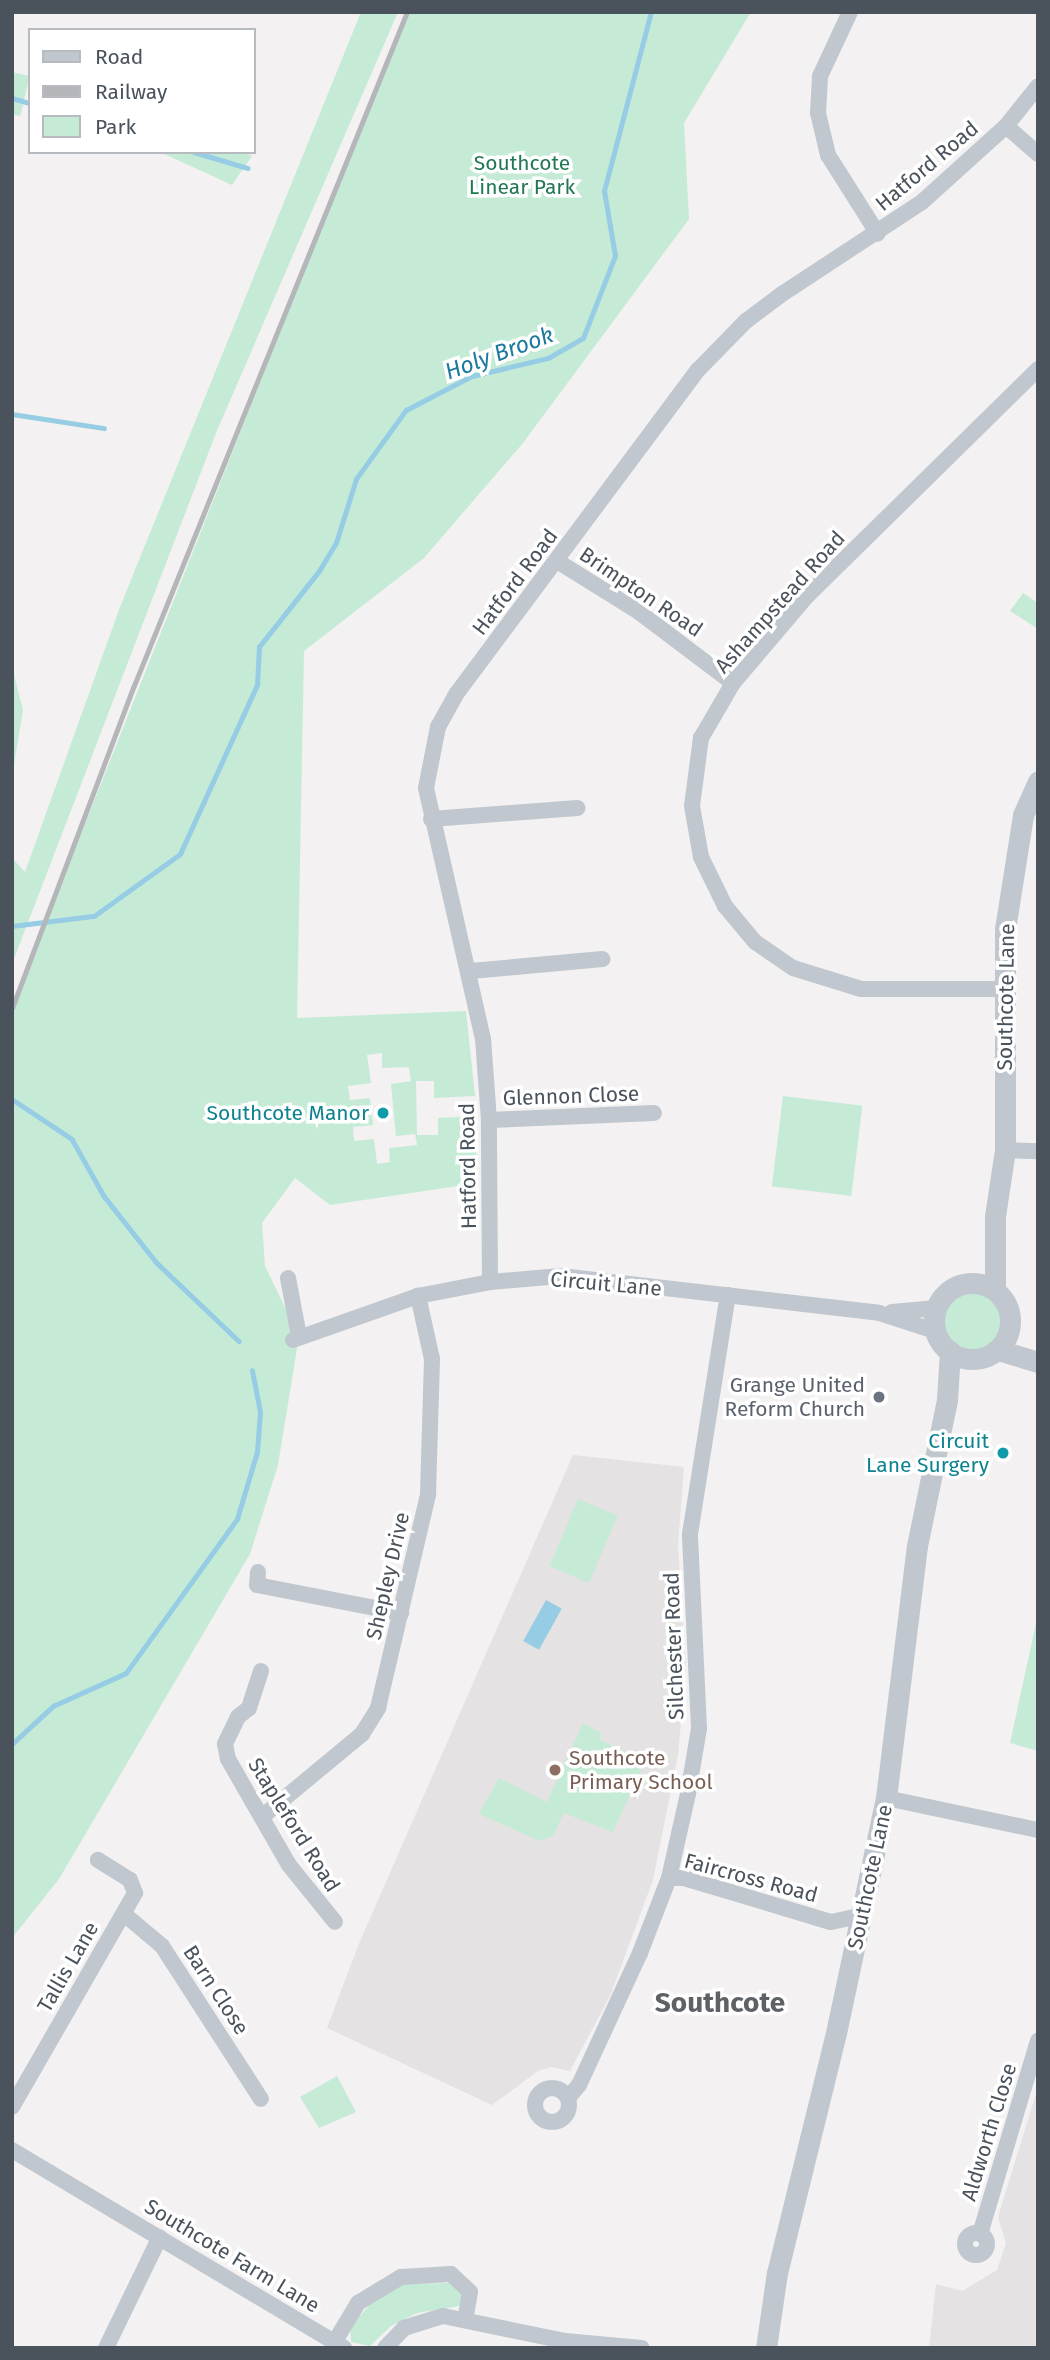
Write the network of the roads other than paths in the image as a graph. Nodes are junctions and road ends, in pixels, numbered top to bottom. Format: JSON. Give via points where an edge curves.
{"nodes":[{"id":1,"x":850,"y":12,"type":"edge"},
{"id":2,"x":1038,"y":86,"type":"edge"},
{"id":3,"x":1006,"y":126,"type":"junction"},
{"id":4,"x":1038,"y":154,"type":"edge"},
{"id":5,"x":878,"y":234,"type":"junction"},
{"id":6,"x":1038,"y":369,"type":"edge"},
{"id":7,"x":558,"y":561,"type":"junction"},
{"id":8,"x":733,"y":684,"type":"junction"},
{"id":9,"x":1038,"y":781,"type":"edge"},
{"id":10,"x":578,"y":808,"type":"dead end"},
{"id":11,"x":431,"y":819,"type":"junction"},
{"id":12,"x":602,"y":959,"type":"dead end"},
{"id":13,"x":471,"y":971,"type":"junction"},
{"id":14,"x":1006,"y":989,"type":"junction"},
{"id":15,"x":654,"y":1113,"type":"dead end"},
{"id":16,"x":489,"y":1120,"type":"junction"},
{"id":17,"x":1005,"y":1150,"type":"junction"},
{"id":18,"x":1038,"y":1151,"type":"edge"},
{"id":19,"x":995,"y":1216,"type":"junction"},
{"id":20,"x":288,"y":1278,"type":"dead end"},
{"id":21,"x":490,"y":1282,"type":"junction"},
{"id":22,"x":969,"y":1283,"type":"junction"},
{"id":23,"x":995,"y":1290,"type":"junction"},
{"id":24,"x":728,"y":1295,"type":"junction"},
{"id":25,"x":418,"y":1296,"type":"junction"},
{"id":26,"x":937,"y":1308,"type":"junction"},
{"id":27,"x":878,"y":1313,"type":"junction"},
{"id":28,"x":1009,"y":1327,"type":"junction"},
{"id":29,"x":935,"y":1331,"type":"junction"},
{"id":30,"x":998,"y":1350,"type":"junction"},
{"id":31,"x":959,"y":1355,"type":"junction"},
{"id":32,"x":1038,"y":1355,"type":"edge"},
{"id":33,"x":1038,"y":1362,"type":"edge"},
{"id":34,"x":258,"y":1572,"type":"dead end"},
{"id":35,"x":401,"y":1613,"type":"junction"},
{"id":36,"x":261,"y":1671,"type":"dead end"},
{"id":37,"x":886,"y":1798,"type":"junction"},
{"id":38,"x":263,"y":1816,"type":"junction"},
{"id":39,"x":1038,"y":1830,"type":"edge"},
{"id":40,"x":98,"y":1860,"type":"dead end"},
{"id":41,"x":669,"y":1878,"type":"junction"},
{"id":42,"x":124,"y":1914,"type":"junction"},
{"id":43,"x":863,"y":1915,"type":"junction"},
{"id":44,"x":335,"y":1922,"type":"dead end"},
{"id":45,"x":1038,"y":2041,"type":"edge"},
{"id":46,"x":568,"y":2098,"type":"dead end"},
{"id":47,"x":261,"y":2099,"type":"dead end"},
{"id":48,"x":12,"y":2107,"type":"edge"},
{"id":49,"x":12,"y":2150,"type":"edge"},
{"id":50,"x":980,"y":2234,"type":"dead end"},
{"id":51,"x":160,"y":2236,"type":"junction"},
{"id":52,"x":465,"y":2319,"type":"junction"},
{"id":53,"x":339,"y":2345,"type":"edge"},
{"id":54,"x":106,"y":2348,"type":"edge"},
{"id":55,"x":385,"y":2348,"type":"edge"},
{"id":56,"x":642,"y":2348,"type":"edge"},
{"id":57,"x":766,"y":2348,"type":"edge"}],
"edges":[{"from":1,"to":5,"type":"street","via":[[820,76],[818,113],[828,155]]},
{"from":2,"to":3,"type":"street","name":"Hatford Road"},
{"from":3,"to":4,"type":"street"},
{"from":3,"to":5,"type":"street","name":"Hatford Road"},
{"from":5,"to":7,"type":"street","name":"Hatford Road","via":[[746,321],[698,370]]},
{"from":6,"to":8,"type":"street","name":"Ashampstead Road","via":[[807,596]]},
{"from":7,"to":8,"type":"street","name":"Brimpton Road","via":[[639,612]]},
{"from":7,"to":11,"type":"street","name":"Hatford Road","via":[[457,693],[438,727],[426,788]]},
{"from":8,"to":14,"type":"street","name":"Ashampstead Road","via":[[701,738],[692,806],[701,857],[725,906],[755,942],[793,968],[861,989]]},
{"from":9,"to":14,"type":"street","name":"Southcote Lane","via":[[1023,815],[1005,929]]},
{"from":10,"to":11,"type":"street"},
{"from":11,"to":13,"type":"street","name":"Hatford Road"},
{"from":12,"to":13,"type":"street"},
{"from":13,"to":16,"type":"street","name":"Hatford Road","via":[[484,1039]]},
{"from":14,"to":17,"type":"street","name":"Southcote Lane"},
{"from":15,"to":16,"type":"street","name":"Glennon Close"},
{"from":16,"to":21,"type":"street","name":"Hatford Road"},
{"from":17,"to":18,"type":"street"},
{"from":17,"to":19,"type":"street","name":"Southcote Lane"},
{"from":19,"to":22,"type":"street","name":"Southcote Lane"},
{"from":19,"to":23,"type":"street","name":"Southcote Lane"},
{"from":20,"to":25,"type":"street","name":"Circuit Lane","via":[[296,1338]]},
{"from":21,"to":24,"type":"street","name":"Circuit Lane","via":[[561,1276]]},
{"from":21,"to":25,"type":"street","name":"Circuit Lane"},
{"from":22,"to":23,"type":"street"},
{"from":22,"to":26,"type":"street","via":[[950,1290]]},
{"from":23,"to":28,"type":"street","via":[[1009,1309]]},
{"from":24,"to":27,"type":"street","name":"Circuit Lane"},
{"from":24,"to":41,"type":"street","name":"Silchester Road","via":[[690,1534],[699,1728]]},
{"from":25,"to":35,"type":"street","name":"Shepley Drive","via":[[432,1359],[432,1450],[416,1559]]},
{"from":26,"to":27,"type":"street","name":"Circuit Lane"},
{"from":26,"to":29,"type":"street"},
{"from":27,"to":29,"type":"street","name":"Circuit Lane"},
{"from":28,"to":30,"type":"street"},
{"from":28,"to":32,"type":"street"},
{"from":29,"to":31,"type":"street"},
{"from":30,"to":31,"type":"street"},
{"from":30,"to":33,"type":"street"},
{"from":31,"to":37,"type":"street","name":"Southcote Lane","via":[[917,1546]]},
{"from":34,"to":35,"type":"street","via":[[257,1585]]},
{"from":35,"to":38,"type":"street","name":"Shepley Drive","via":[[378,1708],[362,1734]]},
{"from":36,"to":38,"type":"street","name":"Stapleford Road","via":[[249,1708],[238,1717],[225,1744],[228,1759]]},
{"from":37,"to":39,"type":"street"},
{"from":37,"to":43,"type":"street","name":"Southcote Lane"},
{"from":38,"to":44,"type":"street","name":"Stapleford Road","via":[[289,1865]]},
{"from":40,"to":42,"type":"street","name":"Tallis Lane","via":[[130,1880],[135,1893]]},
{"from":41,"to":43,"type":"street","name":"Faircross Road","via":[[684,1878],[831,1922]]},
{"from":41,"to":46,"type":"street","name":"Silchester Road","via":[[640,1953],[579,2085]]},
{"from":42,"to":47,"type":"street","name":"Barn Close","via":[[162,1946]]},
{"from":42,"to":48,"type":"street","name":"Tallis Lane"},
{"from":43,"to":57,"type":"street","name":"Southcote Lane","via":[[777,2273]]},
{"from":45,"to":50,"type":"street","name":"Aldworth Close"},
{"from":49,"to":51,"type":"street","name":"Southcote Farm Lane"},
{"from":51,"to":53,"type":"street","name":"Southcote Farm Lane"},
{"from":51,"to":54,"type":"street"},
{"from":52,"to":53,"type":"street","via":[[470,2292],[451,2274],[401,2277],[358,2303]]},
{"from":52,"to":55,"type":"street","via":[[443,2316],[404,2328]]},
{"from":52,"to":56,"type":"street","via":[[565,2341]]}]}
